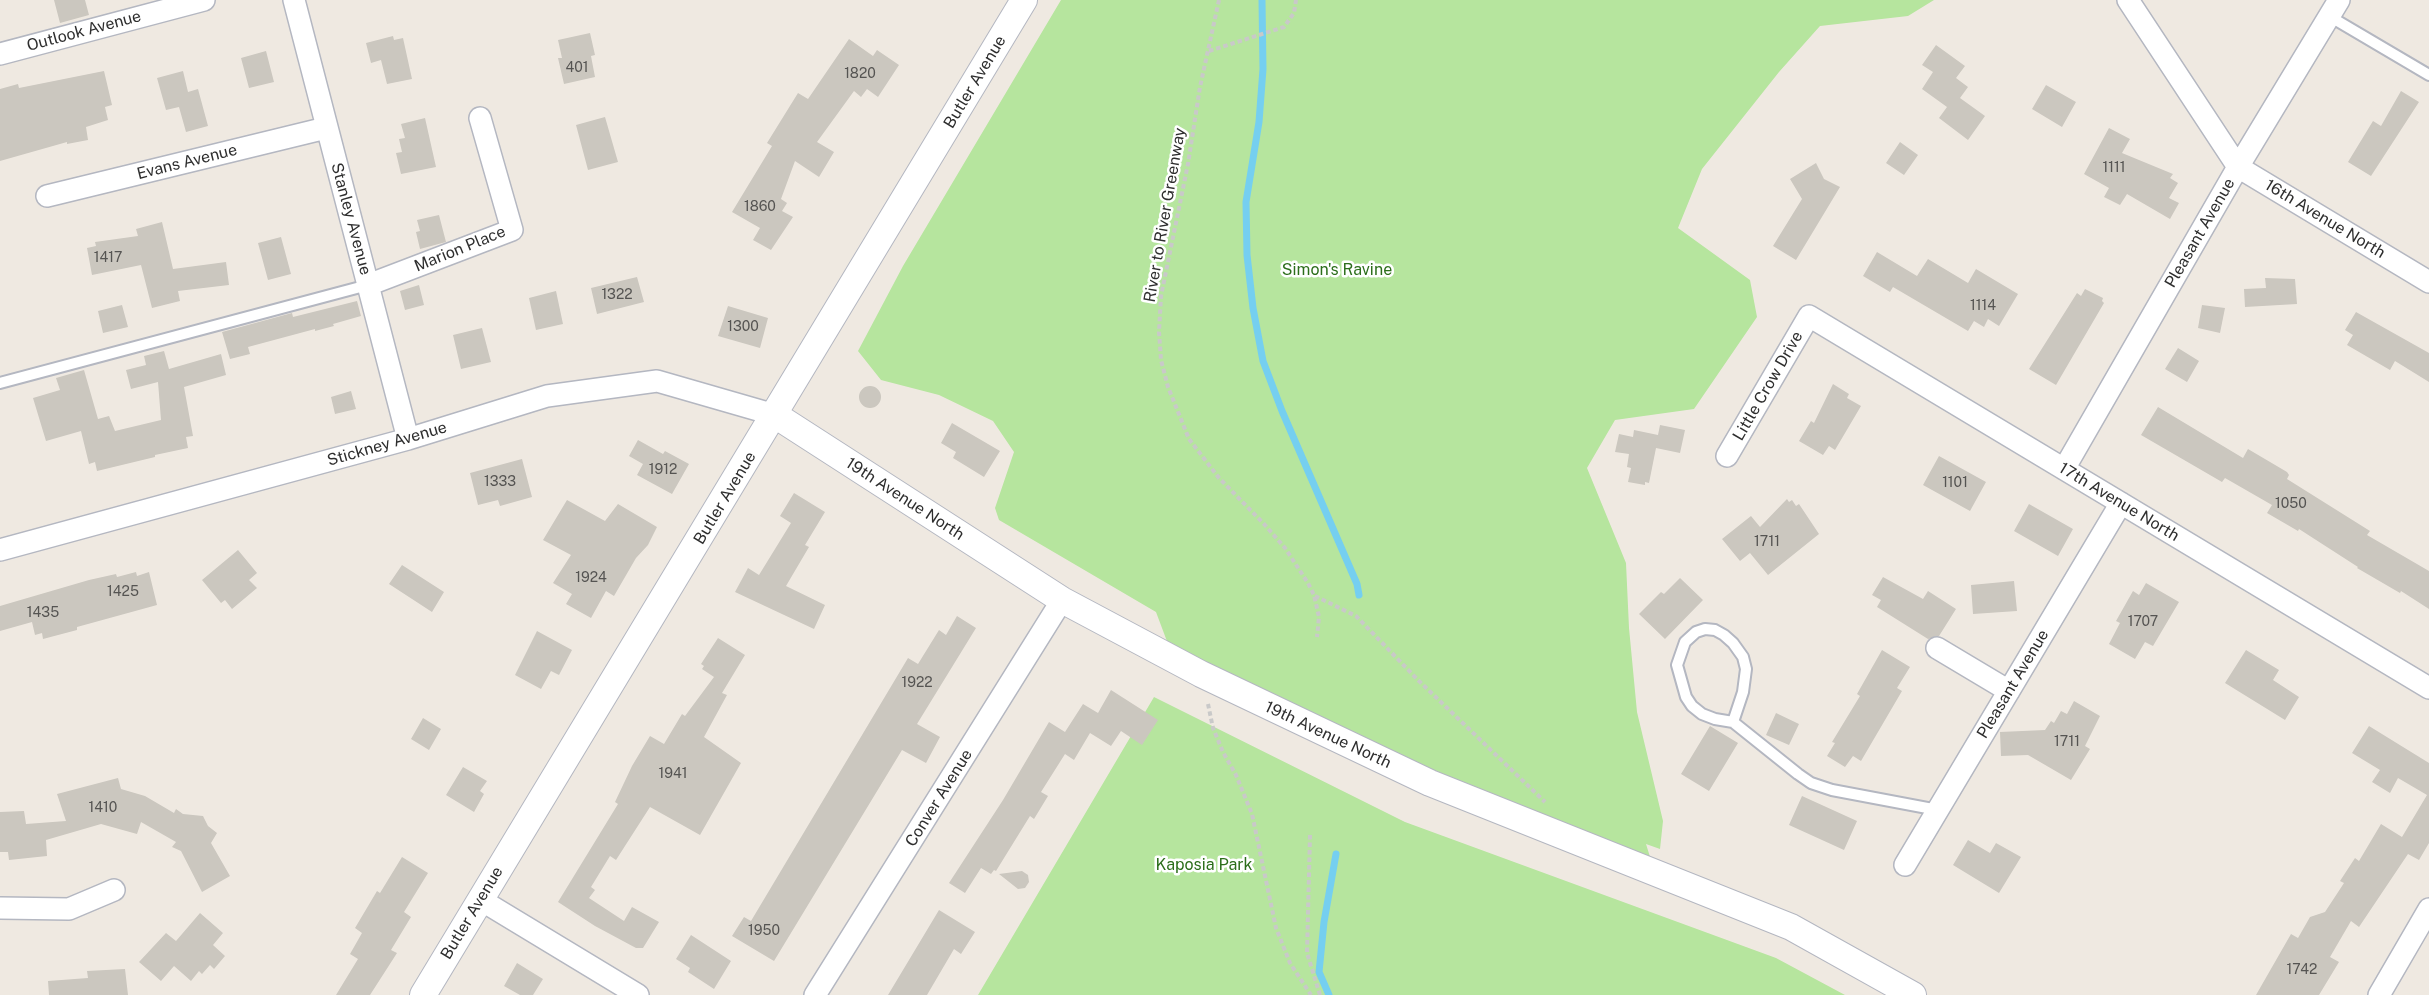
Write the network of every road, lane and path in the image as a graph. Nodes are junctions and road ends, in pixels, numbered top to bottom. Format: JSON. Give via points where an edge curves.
{"nodes":[{"id":1,"x":204,"y":0,"type":"edge"},
{"id":2,"x":294,"y":0,"type":"edge"},
{"id":3,"x":1024,"y":0,"type":"edge"},
{"id":4,"x":1219,"y":0,"type":"edge"},
{"id":5,"x":1296,"y":0,"type":"edge"},
{"id":6,"x":2128,"y":0,"type":"edge"},
{"id":7,"x":2334,"y":8,"type":"edge"},
{"id":8,"x":1208,"y":52,"type":"junction"},
{"id":9,"x":0,"y":54,"type":"edge"},
{"id":10,"x":2429,"y":75,"type":"edge"},
{"id":11,"x":480,"y":118,"type":"dead end"},
{"id":12,"x":326,"y":128,"type":"junction"},
{"id":13,"x":2238,"y":167,"type":"junction"},
{"id":14,"x":47,"y":196,"type":"dead end"},
{"id":15,"x":2429,"y":282,"type":"edge"},
{"id":16,"x":368,"y":285,"type":"junction"},
{"id":17,"x":1809,"y":316,"type":"joint"},
{"id":18,"x":0,"y":383,"type":"edge"},
{"id":19,"x":775,"y":415,"type":"junction"},
{"id":20,"x":408,"y":439,"type":"junction"},
{"id":21,"x":1727,"y":456,"type":"dead end"},
{"id":22,"x":2064,"y":469,"type":"junction"},
{"id":23,"x":2121,"y":503,"type":"junction"},
{"id":24,"x":0,"y":550,"type":"edge"},
{"id":25,"x":1314,"y":596,"type":"junction"},
{"id":26,"x":1062,"y":600,"type":"junction"},
{"id":27,"x":1317,"y":637,"type":"dead end"},
{"id":28,"x":1937,"y":648,"type":"dead end"},
{"id":29,"x":1201,"y":674,"type":"junction"},
{"id":30,"x":2429,"y":688,"type":"edge"},
{"id":31,"x":2009,"y":691,"type":"junction"},
{"id":32,"x":1733,"y":722,"type":"junction"},
{"id":33,"x":1549,"y":808,"type":"dead end"},
{"id":34,"x":1938,"y":810,"type":"junction"},
{"id":35,"x":1310,"y":835,"type":"dead end"},
{"id":36,"x":1905,"y":865,"type":"dead end"},
{"id":37,"x":114,"y":890,"type":"dead end"},
{"id":38,"x":480,"y":900,"type":"junction"},
{"id":39,"x":0,"y":908,"type":"edge"},
{"id":40,"x":2429,"y":909,"type":"edge"},
{"id":41,"x":423,"y":995,"type":"edge"},
{"id":42,"x":638,"y":995,"type":"edge"},
{"id":43,"x":815,"y":995,"type":"edge"},
{"id":44,"x":1311,"y":995,"type":"edge"},
{"id":45,"x":1320,"y":995,"type":"edge"},
{"id":46,"x":1913,"y":995,"type":"edge"},
{"id":47,"x":2379,"y":995,"type":"edge"}],
"edges":[{"from":1,"to":9,"type":"street","name":"Outlook Avenue"},
{"from":2,"to":12,"type":"street","name":"Stanley Avenue"},
{"from":3,"to":19,"type":"street","name":"Butler Avenue"},
{"from":4,"to":8,"type":"path","name":"River to River Greenway"},
{"from":5,"to":8,"type":"path","via":[[1294,13],[1284,27]]},
{"from":6,"to":13,"type":"street","name":"16th Avenue North"},
{"from":7,"to":10,"type":"lane"},
{"from":7,"to":13,"type":"street","name":"Pleasant Avenue"},
{"from":8,"to":25,"type":"path","name":"River to River Greenway","via":[[1161,296],[1161,360],[1189,439],[1218,478],[1285,548]]},
{"from":11,"to":16,"type":"street","name":"Marion Place","via":[[512,230]]},
{"from":12,"to":14,"type":"street","name":"Evans Avenue"},
{"from":12,"to":16,"type":"street","name":"Stanley Avenue"},
{"from":13,"to":15,"type":"street","name":"16th Avenue North"},
{"from":13,"to":22,"type":"street","name":"Pleasant Avenue"},
{"from":16,"to":18,"type":"lane"},
{"from":16,"to":20,"type":"street","name":"Stanley Avenue"},
{"from":17,"to":21,"type":"street","name":"Little Crow Drive"},
{"from":17,"to":22,"type":"street","name":"17th Avenue North"},
{"from":19,"to":20,"type":"street","name":"Stickney Avenue","via":[[657,381],[547,396]]},
{"from":19,"to":26,"type":"street","name":"19th Avenue North"},
{"from":19,"to":38,"type":"street","name":"Butler Avenue"},
{"from":20,"to":24,"type":"street","name":"Stickney Avenue"},
{"from":22,"to":23,"type":"street","name":"17th Avenue North"},
{"from":23,"to":30,"type":"street","name":"17th Avenue North"},
{"from":23,"to":31,"type":"street","name":"Pleasant Avenue"},
{"from":25,"to":27,"type":"path","name":"River to River Greenway"},
{"from":25,"to":33,"type":"path","via":[[1356,616]]},
{"from":26,"to":29,"type":"street","name":"19th Avenue North"},
{"from":26,"to":43,"type":"street","name":"Conver Avenue"},
{"from":28,"to":31,"type":"street"},
{"from":29,"to":44,"type":"path","via":[[1213,728],[1252,814],[1276,928],[1290,963]]},
{"from":29,"to":46,"type":"street","name":"19th Avenue North","via":[[1430,783],[1791,927]]},
{"from":31,"to":34,"type":"street","name":"Pleasant Avenue"},
{"from":32,"to":32,"type":"lane","via":[[1745,681],[1743,657],[1725,635],[1705,629],[1696,632],[1685,642],[1677,665],[1686,697],[1702,714]]},
{"from":32,"to":34,"type":"lane","via":[[1811,783]]},
{"from":34,"to":36,"type":"street","name":"Pleasant Avenue"},
{"from":35,"to":45,"type":"path","via":[[1307,953]]},
{"from":37,"to":39,"type":"street","via":[[69,909]]},
{"from":38,"to":41,"type":"street","name":"Butler Avenue"},
{"from":38,"to":42,"type":"street"},
{"from":40,"to":47,"type":"street"}]}
